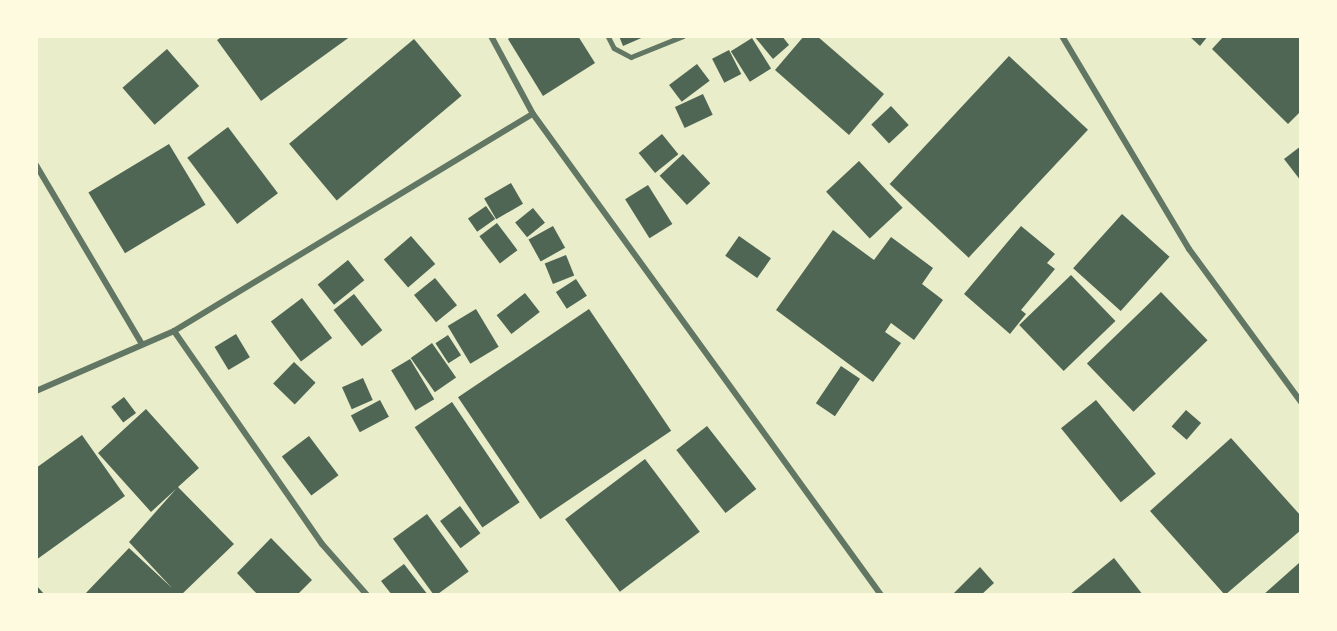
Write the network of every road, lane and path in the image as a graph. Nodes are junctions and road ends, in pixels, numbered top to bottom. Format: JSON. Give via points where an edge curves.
{"nodes":[{"id":1,"x":491,"y":36,"type":"edge"},
{"id":2,"x":608,"y":36,"type":"edge"},
{"id":3,"x":683,"y":36,"type":"edge"},
{"id":4,"x":1062,"y":36,"type":"edge"},
{"id":5,"x":533,"y":114,"type":"junction"},
{"id":6,"x":36,"y":165,"type":"edge"},
{"id":7,"x":174,"y":331,"type":"junction"},
{"id":8,"x":142,"y":344,"type":"junction"},
{"id":9,"x":36,"y":391,"type":"edge"},
{"id":10,"x":1301,"y":402,"type":"edge"},
{"id":11,"x":367,"y":595,"type":"edge"},
{"id":12,"x":881,"y":595,"type":"edge"}],
"edges":[{"from":1,"to":5,"type":"street"},
{"from":2,"to":3,"type":"lane","via":[[614,48],[631,57]]},
{"from":4,"to":10,"type":"street","via":[[1189,249]]},
{"from":5,"to":7,"type":"street"},
{"from":5,"to":12,"type":"street"},
{"from":6,"to":8,"type":"street"},
{"from":7,"to":8,"type":"street"},
{"from":7,"to":11,"type":"street","via":[[322,544]]},
{"from":8,"to":9,"type":"street"}]}
